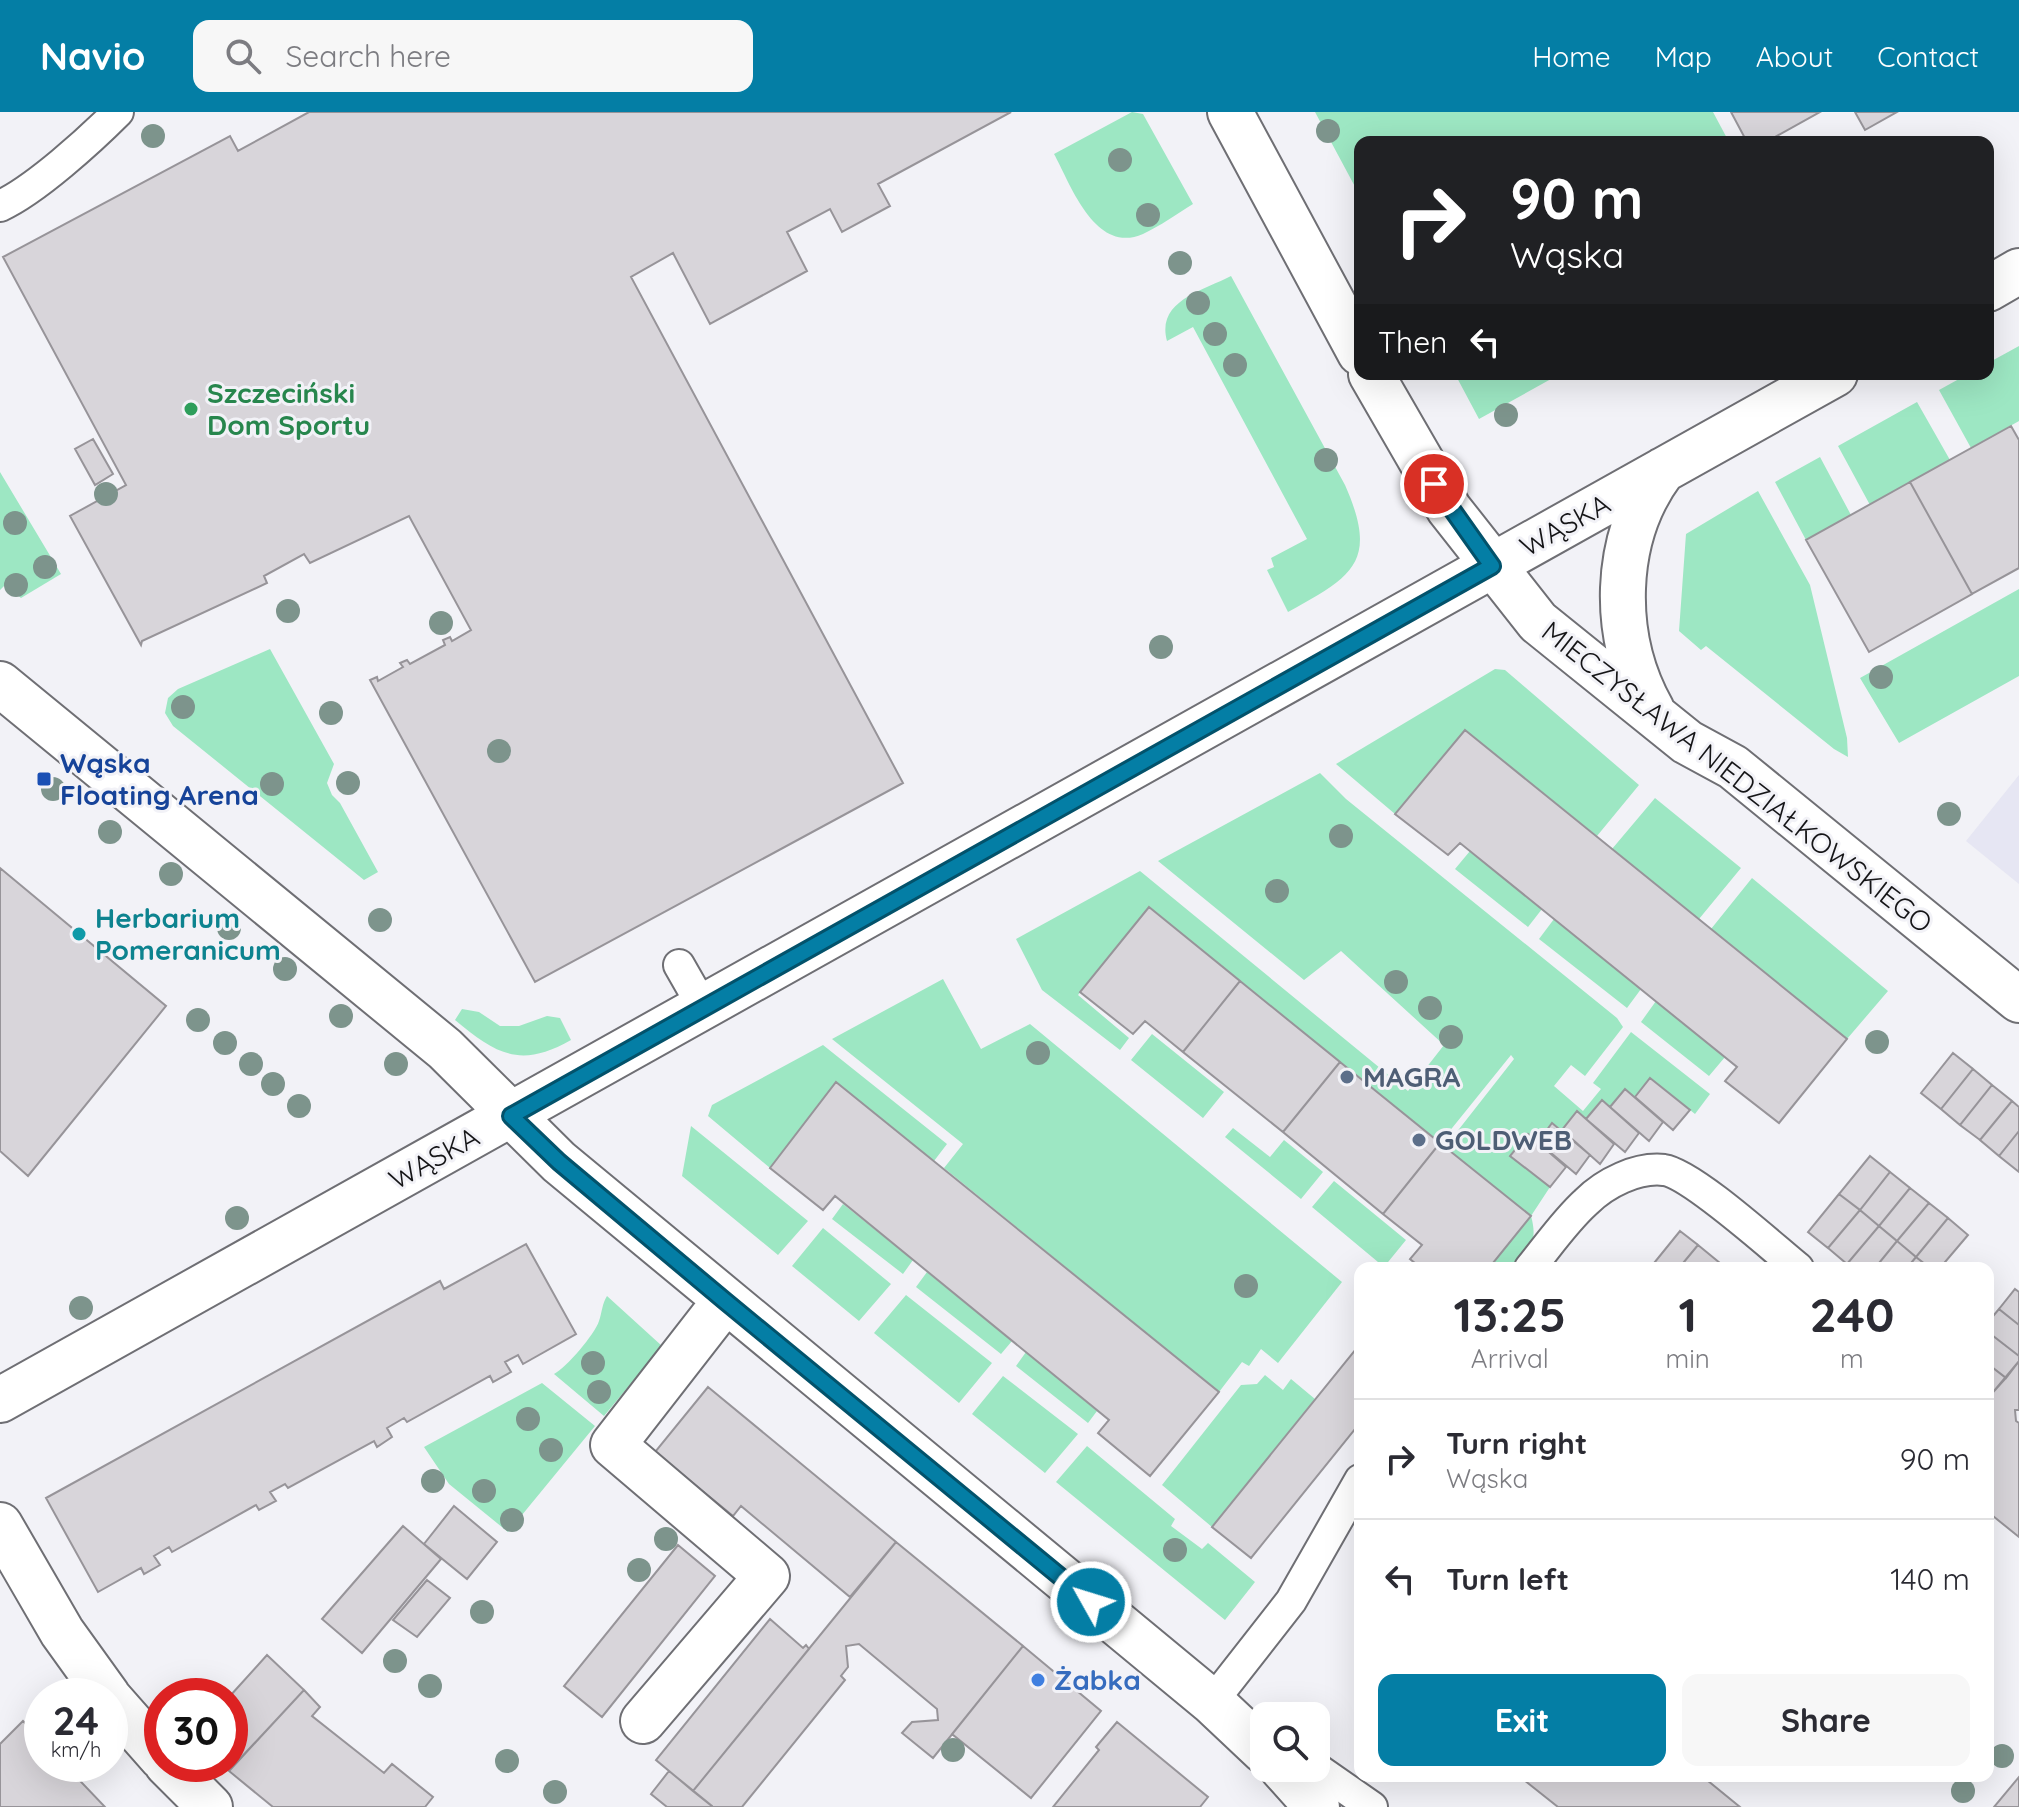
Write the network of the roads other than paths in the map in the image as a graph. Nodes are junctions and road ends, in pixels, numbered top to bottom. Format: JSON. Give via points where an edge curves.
{"nodes":[{"id":1,"x":118,"y":112,"type":"edge"},
{"id":2,"x":1230,"y":112,"type":"edge"},
{"id":3,"x":0,"y":206,"type":"edge"},
{"id":4,"x":2019,"y":271,"type":"edge"},
{"id":5,"x":1994,"y":286,"type":"edge"},
{"id":6,"x":1354,"y":342,"type":"edge"},
{"id":7,"x":1374,"y":380,"type":"edge"},
{"id":8,"x":1824,"y":380,"type":"edge"},
{"id":9,"x":1663,"y":470,"type":"junction"},
{"id":10,"x":1492,"y":566,"type":"junction"},
{"id":11,"x":0,"y":684,"type":"edge"},
{"id":12,"x":1657,"y":717,"type":"junction"},
{"id":13,"x":679,"y":965,"type":"dead end"},
{"id":14,"x":2019,"y":1000,"type":"edge"},
{"id":15,"x":703,"y":1007,"type":"junction"},
{"id":16,"x":511,"y":1116,"type":"junction"},
{"id":17,"x":1538,"y":1262,"type":"edge"},
{"id":18,"x":1790,"y":1262,"type":"edge"},
{"id":19,"x":725,"y":1301,"type":"junction"},
{"id":20,"x":0,"y":1400,"type":"edge"},
{"id":21,"x":1354,"y":1491,"type":"edge"},
{"id":22,"x":0,"y":1525,"type":"edge"},
{"id":23,"x":95,"y":1678,"type":"edge"},
{"id":24,"x":1212,"y":1702,"type":"junction"},
{"id":25,"x":128,"y":1719,"type":"edge"},
{"id":26,"x":643,"y":1721,"type":"dead end"},
{"id":27,"x":1250,"y":1725,"type":"edge"},
{"id":28,"x":144,"y":1737,"type":"edge"},
{"id":29,"x":1250,"y":1738,"type":"edge"},
{"id":30,"x":1330,"y":1778,"type":"edge"},
{"id":31,"x":185,"y":1782,"type":"edge"},
{"id":32,"x":1295,"y":1782,"type":"edge"},
{"id":33,"x":210,"y":1807,"type":"edge"},
{"id":34,"x":1317,"y":1807,"type":"edge"},
{"id":35,"x":1372,"y":1807,"type":"edge"}],
"edges":[{"from":1,"to":3,"type":"lane"},
{"from":2,"to":6,"type":"street"},
{"from":4,"to":5,"type":"street"},
{"from":7,"to":10,"type":"street","name":"MIECZYSŁAWA NIEDZIAŁKOWSKIEGO","via":[[1449,509]]},
{"from":8,"to":9,"type":"street","name":"WĄSKA"},
{"from":9,"to":10,"type":"street","name":"WĄSKA"},
{"from":9,"to":12,"type":"street","name":"WĄSKA","via":[[1636,523],[1622,598],[1628,653]]},
{"from":10,"to":12,"type":"street","name":"MIECZYSŁAWA NIEDZIAŁKOWSKIEGO","via":[[1538,622]]},
{"from":10,"to":15,"type":"street","name":"WĄSKA"},
{"from":11,"to":16,"type":"street","via":[[445,1049]]},
{"from":12,"to":14,"type":"street","name":"MIECZYSŁAWA NIEDZIAŁKOWSKIEGO","via":[[1687,742],[1733,767]]},
{"from":13,"to":15,"type":"lane"},
{"from":15,"to":16,"type":"street","name":"WĄSKA"},
{"from":16,"to":19,"type":"street"},
{"from":16,"to":20,"type":"street","name":"WĄSKA"},
{"from":17,"to":18,"type":"lane","via":[[1586,1201],[1614,1182],[1666,1170],[1680,1175]]},
{"from":19,"to":24,"type":"street"},
{"from":19,"to":26,"type":"street","via":[[613,1445],[767,1576]]},
{"from":21,"to":24,"type":"lane","via":[[1291,1601]]},
{"from":22,"to":23,"type":"street"},
{"from":24,"to":27,"type":"lane"},
{"from":24,"to":29,"type":"street"},
{"from":25,"to":28,"type":"street"},
{"from":30,"to":35,"type":"lane"},
{"from":31,"to":33,"type":"street"},
{"from":32,"to":34,"type":"street"}]}
